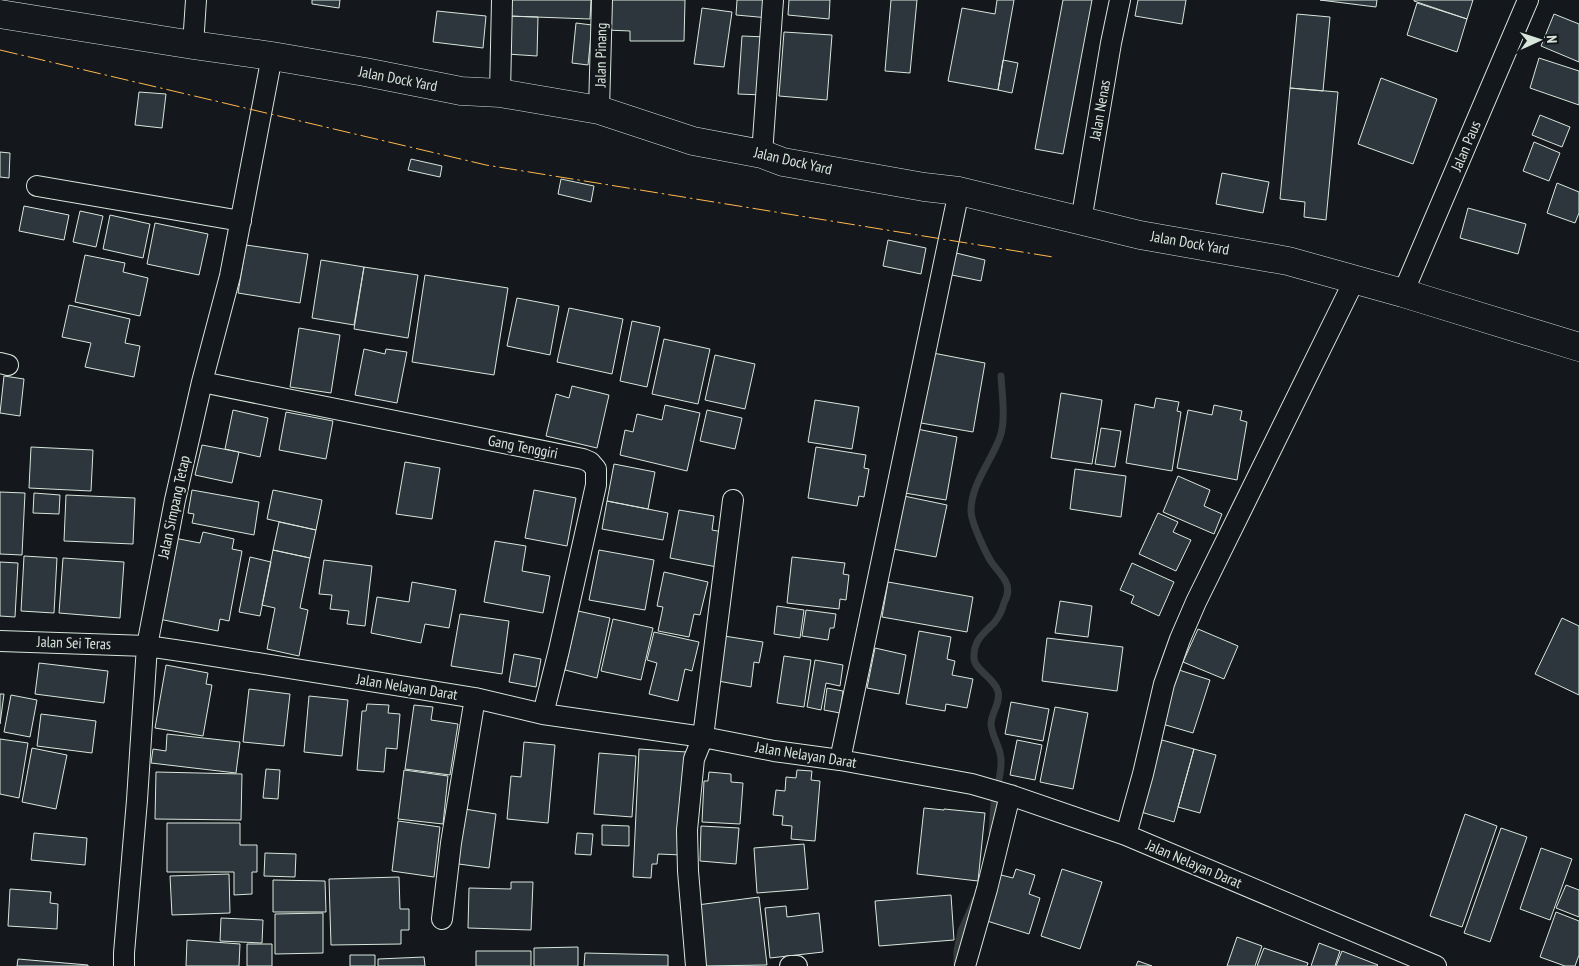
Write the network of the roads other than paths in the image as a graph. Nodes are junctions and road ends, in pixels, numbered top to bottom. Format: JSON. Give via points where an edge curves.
{"nodes":[{"id":1,"x":196,"y":0,"type":"edge"},
{"id":2,"x":502,"y":0,"type":"edge"},
{"id":3,"x":602,"y":0,"type":"edge"},
{"id":4,"x":773,"y":0,"type":"edge"},
{"id":5,"x":1120,"y":0,"type":"edge"},
{"id":6,"x":1528,"y":0,"type":"edge"},
{"id":7,"x":11,"y":10,"type":"edge"},
{"id":8,"x":193,"y":45,"type":"junction"},
{"id":9,"x":272,"y":56,"type":"junction"},
{"id":10,"x":500,"y":93,"type":"junction"},
{"id":11,"x":599,"y":110,"type":"junction"},
{"id":12,"x":762,"y":154,"type":"junction"},
{"id":13,"x":37,"y":186,"type":"dead end"},
{"id":14,"x":959,"y":191,"type":"junction"},
{"id":15,"x":241,"y":221,"type":"junction"},
{"id":16,"x":1081,"y":221,"type":"junction"},
{"id":17,"x":1355,"y":279,"type":"junction"},
{"id":18,"x":1403,"y":293,"type":"junction"},
{"id":19,"x":1579,"y":347,"type":"edge"},
{"id":20,"x":202,"y":382,"type":"junction"},
{"id":21,"x":733,"y":500,"type":"dead end"},
{"id":22,"x":0,"y":641,"type":"edge"},
{"id":23,"x":147,"y":646,"type":"junction"},
{"id":24,"x":475,"y":698,"type":"junction"},
{"id":25,"x":543,"y":714,"type":"junction"},
{"id":26,"x":702,"y":737,"type":"junction"},
{"id":27,"x":840,"y":760,"type":"junction"},
{"id":28,"x":1007,"y":794,"type":"junction"},
{"id":29,"x":1126,"y":835,"type":"junction"},
{"id":30,"x":442,"y":919,"type":"dead end"},
{"id":31,"x":1412,"y":962,"type":"edge"},
{"id":32,"x":124,"y":966,"type":"edge"},
{"id":33,"x":696,"y":966,"type":"edge"},
{"id":34,"x":790,"y":966,"type":"edge"},
{"id":35,"x":797,"y":966,"type":"edge"},
{"id":36,"x":965,"y":966,"type":"edge"},
{"id":37,"x":1436,"y":966,"type":"edge"}],
"edges":[{"from":1,"to":8,"type":"street"},
{"from":2,"to":10,"type":"street"},
{"from":3,"to":11,"type":"street","name":"Jalan Pinang"},
{"from":4,"to":12,"type":"street"},
{"from":5,"to":16,"type":"street","name":"Jalan Nenas"},
{"from":6,"to":18,"type":"street","name":"Jalan Paus"},
{"from":7,"to":8,"type":"street","name":"Jalan Dock Yard"},
{"from":8,"to":9,"type":"street","name":"Jalan Dock Yard"},
{"from":9,"to":10,"type":"street","name":"Jalan Dock Yard","via":[[461,91]]},
{"from":9,"to":15,"type":"street","name":"Jalan Simpang Tetap"},
{"from":10,"to":11,"type":"street","name":"Jalan Dock Yard"},
{"from":11,"to":12,"type":"street","name":"Jalan Dock Yard","via":[[693,140]]},
{"from":12,"to":14,"type":"street","name":"Jalan Dock Yard","via":[[784,162]]},
{"from":13,"to":15,"type":"street"},
{"from":14,"to":16,"type":"street","name":"Jalan Dock Yard"},
{"from":14,"to":27,"type":"street"},
{"from":15,"to":20,"type":"street","name":"Jalan Simpang Tetap"},
{"from":16,"to":17,"type":"street","name":"Jalan Dock Yard","via":[[1140,235],[1288,261]]},
{"from":17,"to":18,"type":"street","name":"Jalan Dock Yard"},
{"from":17,"to":29,"type":"street","via":[[1180,639],[1164,684]]},
{"from":18,"to":19,"type":"street","name":"Jalan Dock Yard"},
{"from":20,"to":23,"type":"street","name":"Jalan Simpang Tetap"},
{"from":20,"to":25,"type":"street","name":"Gang Tenggiri","via":[[590,462],[596,469],[596,485]]},
{"from":21,"to":26,"type":"street"},
{"from":22,"to":23,"type":"street","name":"Jalan Sei Teras"},
{"from":23,"to":24,"type":"street","name":"Jalan Nelayan Darat"},
{"from":23,"to":32,"type":"street","name":"Jalan Simpang Tetap"},
{"from":24,"to":25,"type":"street","name":"Jalan Nelayan Darat"},
{"from":24,"to":30,"type":"street"},
{"from":25,"to":26,"type":"street","name":"Jalan Nelayan Darat"},
{"from":26,"to":27,"type":"street","name":"Jalan Nelayan Darat"},
{"from":26,"to":33,"type":"street","via":[[694,760],[687,830]]},
{"from":27,"to":28,"type":"street","name":"Jalan Nelayan Darat","via":[[972,784]]},
{"from":28,"to":29,"type":"street","name":"Jalan Nelayan Darat"},
{"from":28,"to":36,"type":"street","via":[[988,889]]},
{"from":29,"to":31,"type":"street","name":"Jalan Nelayan Darat"},
{"from":31,"to":37,"type":"street","name":"Jalan Nelayan Darat"},
{"from":34,"to":35,"type":"street"}]}
